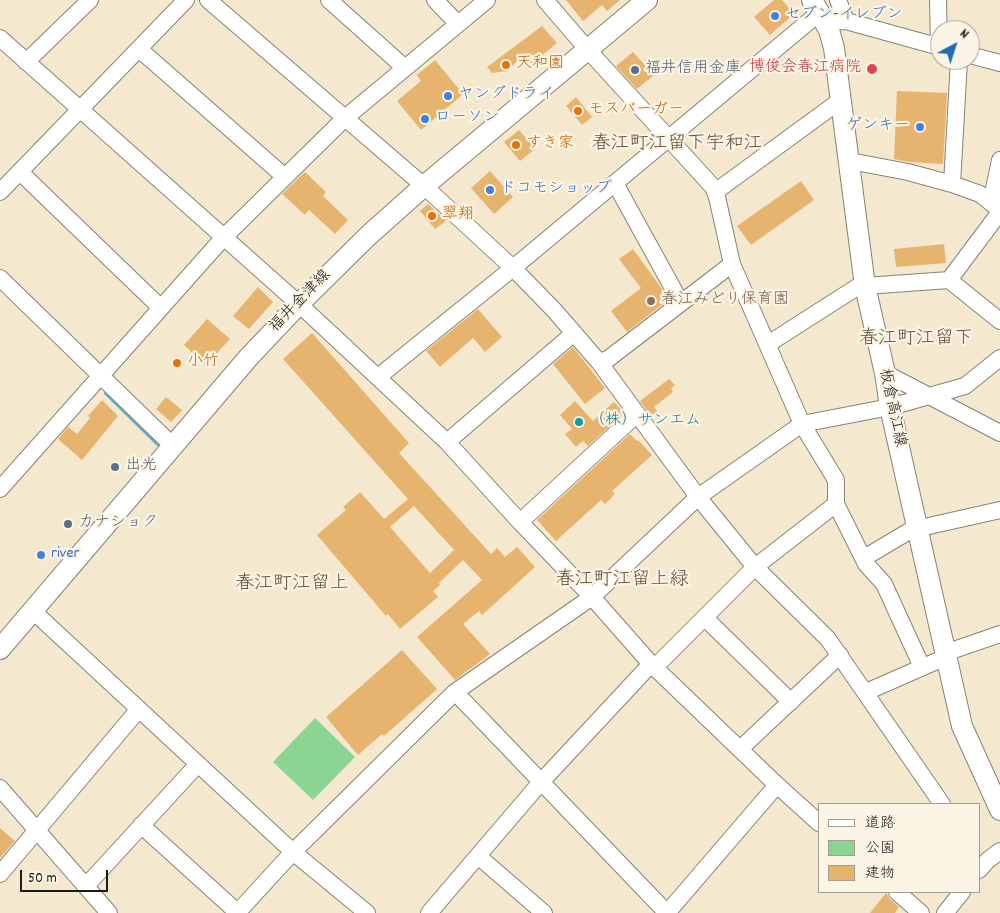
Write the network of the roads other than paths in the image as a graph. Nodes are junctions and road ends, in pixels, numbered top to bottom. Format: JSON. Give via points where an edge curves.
{"nodes":[{"id":1,"x":90,"y":0,"type":"edge"},
{"id":2,"x":186,"y":0,"type":"edge"},
{"id":3,"x":208,"y":0,"type":"edge"},
{"id":4,"x":329,"y":0,"type":"edge"},
{"id":5,"x":435,"y":0,"type":"edge"},
{"id":6,"x":487,"y":0,"type":"edge"},
{"id":7,"x":545,"y":0,"type":"edge"},
{"id":8,"x":647,"y":0,"type":"edge"},
{"id":9,"x":838,"y":0,"type":"edge"},
{"id":10,"x":938,"y":0,"type":"edge"},
{"id":11,"x":818,"y":11,"type":"edge"},
{"id":12,"x":938,"y":20,"type":"edge"},
{"id":13,"x":846,"y":22,"type":"junction"},
{"id":14,"x":458,"y":24,"type":"junction"},
{"id":15,"x":930,"y":45,"type":"edge"},
{"id":16,"x":3,"y":46,"type":"edge"},
{"id":17,"x":139,"y":48,"type":"junction"},
{"id":18,"x":588,"y":50,"type":"junction"},
{"id":19,"x":980,"y":58,"type":"edge"},
{"id":20,"x":26,"y":62,"type":"junction"},
{"id":21,"x":1000,"y":64,"type":"edge"},
{"id":22,"x":405,"y":68,"type":"junction"},
{"id":23,"x":958,"y":70,"type":"edge"},
{"id":24,"x":842,"y":100,"type":"junction"},
{"id":25,"x":80,"y":110,"type":"junction"},
{"id":26,"x":345,"y":118,"type":"junction"},
{"id":27,"x":669,"y":138,"type":"junction"},
{"id":28,"x":1000,"y":160,"type":"edge"},
{"id":29,"x":850,"y":161,"type":"junction"},
{"id":30,"x":20,"y":172,"type":"junction"},
{"id":31,"x":285,"y":177,"type":"junction"},
{"id":32,"x":614,"y":183,"type":"junction"},
{"id":33,"x":952,"y":184,"type":"junction"},
{"id":34,"x":424,"y":186,"type":"junction"},
{"id":35,"x":0,"y":192,"type":"edge"},
{"id":36,"x":715,"y":192,"type":"junction"},
{"id":37,"x":997,"y":208,"type":"edge"},
{"id":38,"x":224,"y":237,"type":"junction"},
{"id":39,"x":732,"y":264,"type":"junction"},
{"id":40,"x":513,"y":268,"type":"junction"},
{"id":41,"x":0,"y":278,"type":"edge"},
{"id":42,"x":949,"y":280,"type":"junction"},
{"id":43,"x":865,"y":284,"type":"junction"},
{"id":44,"x":681,"y":303,"type":"junction"},
{"id":45,"x":299,"y":304,"type":"junction"},
{"id":46,"x":161,"y":308,"type":"junction"},
{"id":47,"x":1000,"y":322,"type":"edge"},
{"id":48,"x":574,"y":333,"type":"junction"},
{"id":49,"x":768,"y":344,"type":"junction"},
{"id":50,"x":1000,"y":358,"type":"edge"},
{"id":51,"x":599,"y":362,"type":"junction"},
{"id":52,"x":884,"y":373,"type":"junction"},
{"id":53,"x":100,"y":376,"type":"junction"},
{"id":54,"x":378,"y":377,"type":"junction"},
{"id":55,"x":929,"y":396,"type":"junction"},
{"id":56,"x":890,"y":407,"type":"junction"},
{"id":57,"x":637,"y":414,"type":"junction"},
{"id":58,"x":802,"y":424,"type":"junction"},
{"id":59,"x":1000,"y":433,"type":"edge"},
{"id":60,"x":447,"y":442,"type":"junction"},
{"id":61,"x":173,"y":446,"type":"junction"},
{"id":62,"x":0,"y":489,"type":"edge"},
{"id":63,"x":698,"y":497,"type":"junction"},
{"id":64,"x":836,"y":504,"type":"junction"},
{"id":65,"x":1000,"y":510,"type":"edge"},
{"id":66,"x":520,"y":522,"type":"junction"},
{"id":67,"x":918,"y":528,"type":"junction"},
{"id":68,"x":864,"y":558,"type":"junction"},
{"id":69,"x":755,"y":567,"type":"junction"},
{"id":70,"x":592,"y":597,"type":"junction"},
{"id":71,"x":33,"y":611,"type":"junction"},
{"id":72,"x":704,"y":618,"type":"junction"},
{"id":73,"x":1000,"y":634,"type":"edge"},
{"id":74,"x":0,"y":649,"type":"edge"},
{"id":75,"x":840,"y":655,"type":"junction"},
{"id":76,"x":946,"y":655,"type":"junction"},
{"id":77,"x":652,"y":666,"type":"junction"},
{"id":78,"x":922,"y":667,"type":"junction"},
{"id":79,"x":455,"y":692,"type":"junction"},
{"id":80,"x":866,"y":692,"type":"junction"},
{"id":81,"x":791,"y":702,"type":"junction"},
{"id":82,"x":139,"y":709,"type":"junction"},
{"id":83,"x":740,"y":749,"type":"junction"},
{"id":84,"x":198,"y":764,"type":"junction"},
{"id":85,"x":541,"y":782,"type":"junction"},
{"id":86,"x":777,"y":785,"type":"junction"},
{"id":87,"x":0,"y":788,"type":"edge"},
{"id":88,"x":941,"y":803,"type":"edge"},
{"id":89,"x":1000,"y":810,"type":"edge"},
{"id":90,"x":818,"y":821,"type":"edge"},
{"id":91,"x":141,"y":825,"type":"junction"},
{"id":92,"x":37,"y":830,"type":"junction"},
{"id":93,"x":1000,"y":851,"type":"edge"},
{"id":94,"x":293,"y":852,"type":"junction"},
{"id":95,"x":478,"y":856,"type":"junction"},
{"id":96,"x":980,"y":864,"type":"edge"},
{"id":97,"x":0,"y":874,"type":"edge"},
{"id":98,"x":86,"y":886,"type":"junction"},
{"id":99,"x":898,"y":893,"type":"edge"},
{"id":100,"x":961,"y":893,"type":"edge"},
{"id":101,"x":109,"y":913,"type":"edge"},
{"id":102,"x":237,"y":913,"type":"edge"},
{"id":103,"x":367,"y":913,"type":"edge"},
{"id":104,"x":429,"y":913,"type":"edge"},
{"id":105,"x":544,"y":913,"type":"edge"},
{"id":106,"x":667,"y":913,"type":"edge"},
{"id":107,"x":921,"y":913,"type":"edge"},
{"id":108,"x":945,"y":913,"type":"edge"}],
"edges":[{"from":1,"to":20,"type":"street"},
{"from":2,"to":17,"type":"street"},
{"from":3,"to":26,"type":"street"},
{"from":4,"to":22,"type":"street"},
{"from":5,"to":14,"type":"street"},
{"from":6,"to":14,"type":"street"},
{"from":7,"to":18,"type":"street"},
{"from":8,"to":18,"type":"main road","name":"福井金津線"},
{"from":9,"to":13,"type":"street"},
{"from":10,"to":12,"type":"street"},
{"from":11,"to":13,"type":"street"},
{"from":11,"to":24,"type":"main road","name":"板倉高江線","via":[[829,30],[834,48]]},
{"from":11,"to":27,"type":"street"},
{"from":13,"to":15,"type":"street"},
{"from":14,"to":22,"type":"street"},
{"from":16,"to":20,"type":"street"},
{"from":17,"to":25,"type":"street"},
{"from":17,"to":31,"type":"street"},
{"from":18,"to":27,"type":"street"},
{"from":18,"to":34,"type":"main road","name":"福井金津線"},
{"from":19,"to":21,"type":"street"},
{"from":20,"to":25,"type":"street"},
{"from":22,"to":26,"type":"street"},
{"from":23,"to":33,"type":"street"},
{"from":24,"to":29,"type":"main road","name":"板倉高江線"},
{"from":24,"to":36,"type":"street"},
{"from":25,"to":30,"type":"street"},
{"from":25,"to":38,"type":"street"},
{"from":26,"to":31,"type":"street"},
{"from":26,"to":34,"type":"street"},
{"from":27,"to":32,"type":"street"},
{"from":27,"to":36,"type":"street"},
{"from":28,"to":37,"type":"street"},
{"from":29,"to":33,"type":"street"},
{"from":29,"to":43,"type":"main road","name":"板倉高江線"},
{"from":30,"to":35,"type":"street"},
{"from":30,"to":46,"type":"street"},
{"from":31,"to":38,"type":"street"},
{"from":32,"to":40,"type":"street"},
{"from":32,"to":44,"type":"street"},
{"from":33,"to":37,"type":"street","via":[[980,194]]},
{"from":34,"to":40,"type":"street"},
{"from":34,"to":45,"type":"main road","name":"福井金津線"},
{"from":36,"to":39,"type":"street"},
{"from":37,"to":42,"type":"street"},
{"from":38,"to":45,"type":"street"},
{"from":38,"to":46,"type":"street"},
{"from":39,"to":44,"type":"street"},
{"from":39,"to":49,"type":"street"},
{"from":40,"to":48,"type":"street"},
{"from":40,"to":54,"type":"street"},
{"from":41,"to":53,"type":"street"},
{"from":42,"to":43,"type":"street"},
{"from":42,"to":47,"type":"street"},
{"from":43,"to":49,"type":"street"},
{"from":43,"to":52,"type":"main road","name":"板倉高江線"},
{"from":44,"to":51,"type":"street","via":[[608,359]]},
{"from":45,"to":54,"type":"street"},
{"from":45,"to":61,"type":"main road","name":"福井金津線"},
{"from":46,"to":53,"type":"street"},
{"from":48,"to":51,"type":"street"},
{"from":48,"to":60,"type":"street"},
{"from":49,"to":58,"type":"street"},
{"from":50,"to":55,"type":"street","via":[[965,386]]},
{"from":51,"to":57,"type":"street"},
{"from":52,"to":55,"type":"street"},
{"from":52,"to":56,"type":"main road","name":"板倉高江線"},
{"from":53,"to":61,"type":"street"},
{"from":53,"to":62,"type":"street"},
{"from":54,"to":60,"type":"street"},
{"from":55,"to":56,"type":"street"},
{"from":55,"to":59,"type":"street"},
{"from":56,"to":58,"type":"street"},
{"from":56,"to":67,"type":"main road","name":"板倉高江線"},
{"from":57,"to":63,"type":"street"},
{"from":57,"to":66,"type":"street"},
{"from":58,"to":63,"type":"street"},
{"from":58,"to":64,"type":"street","via":[[836,480]]},
{"from":60,"to":66,"type":"street"},
{"from":61,"to":71,"type":"main road","name":"福井金津線"},
{"from":63,"to":69,"type":"street"},
{"from":63,"to":70,"type":"street"},
{"from":64,"to":68,"type":"street"},
{"from":64,"to":69,"type":"street"},
{"from":65,"to":67,"type":"street"},
{"from":66,"to":70,"type":"street"},
{"from":67,"to":68,"type":"street"},
{"from":67,"to":76,"type":"main road","name":"板倉高江線"},
{"from":68,"to":78,"type":"street","via":[[884,584]]},
{"from":69,"to":72,"type":"street"},
{"from":69,"to":75,"type":"street"},
{"from":70,"to":77,"type":"street"},
{"from":70,"to":79,"type":"street"},
{"from":71,"to":74,"type":"main road","name":"福井金津線"},
{"from":71,"to":82,"type":"street"},
{"from":72,"to":77,"type":"street"},
{"from":72,"to":81,"type":"street"},
{"from":73,"to":76,"type":"street"},
{"from":75,"to":80,"type":"street"},
{"from":75,"to":81,"type":"street"},
{"from":76,"to":78,"type":"street"},
{"from":76,"to":89,"type":"main road","name":"板倉高江線","via":[[962,726]]},
{"from":77,"to":83,"type":"street"},
{"from":77,"to":85,"type":"street"},
{"from":78,"to":80,"type":"street"},
{"from":79,"to":85,"type":"street"},
{"from":79,"to":94,"type":"street"},
{"from":80,"to":88,"type":"street"},
{"from":81,"to":83,"type":"street"},
{"from":82,"to":84,"type":"street"},
{"from":82,"to":92,"type":"street"},
{"from":83,"to":86,"type":"street"},
{"from":84,"to":91,"type":"street"},
{"from":84,"to":94,"type":"street"},
{"from":85,"to":95,"type":"street"},
{"from":85,"to":106,"type":"street"},
{"from":86,"to":90,"type":"street"},
{"from":86,"to":106,"type":"street"},
{"from":87,"to":92,"type":"street"},
{"from":91,"to":98,"type":"street"},
{"from":91,"to":102,"type":"street"},
{"from":92,"to":97,"type":"street"},
{"from":92,"to":98,"type":"street"},
{"from":93,"to":96,"type":"street"},
{"from":94,"to":102,"type":"street"},
{"from":94,"to":103,"type":"street"},
{"from":95,"to":104,"type":"street"},
{"from":95,"to":105,"type":"street"},
{"from":98,"to":101,"type":"street"},
{"from":99,"to":107,"type":"street"},
{"from":100,"to":108,"type":"street"}]}
